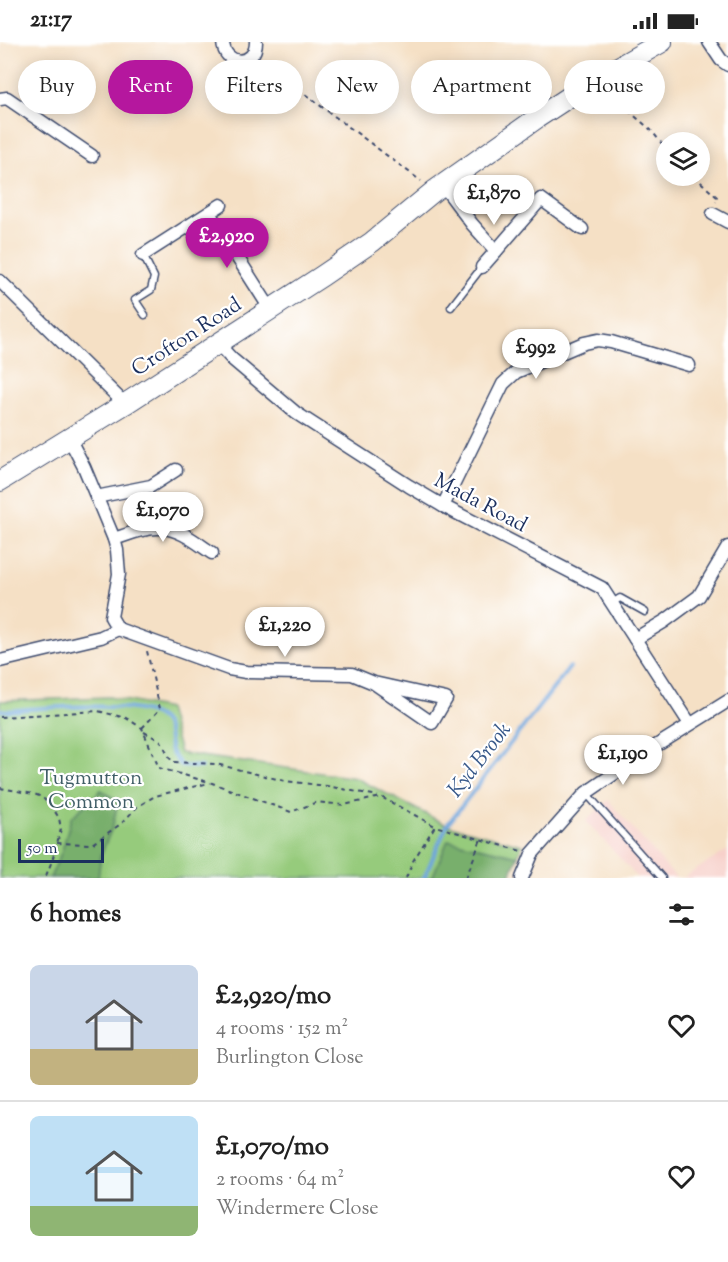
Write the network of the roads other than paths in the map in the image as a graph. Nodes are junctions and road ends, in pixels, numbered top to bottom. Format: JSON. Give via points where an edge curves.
{"nodes":[{"id":1,"x":223,"y":42,"type":"edge"},
{"id":2,"x":256,"y":42,"type":"edge"},
{"id":3,"x":662,"y":42,"type":"edge"},
{"id":4,"x":709,"y":42,"type":"edge"},
{"id":5,"x":728,"y":65,"type":"edge"},
{"id":6,"x":0,"y":99,"type":"edge"},
{"id":7,"x":92,"y":156,"type":"dead end"},
{"id":8,"x":439,"y":188,"type":"junction"},
{"id":9,"x":221,"y":205,"type":"dead end"},
{"id":10,"x":209,"y":213,"type":"junction"},
{"id":11,"x":712,"y":214,"type":"road end"},
{"id":12,"x":728,"y":222,"type":"edge"},
{"id":13,"x":582,"y":229,"type":"dead end"},
{"id":14,"x":496,"y":251,"type":"junction"},
{"id":15,"x":143,"y":255,"type":"joint"},
{"id":16,"x":482,"y":267,"type":"joint"},
{"id":17,"x":3,"y":289,"type":"edge"},
{"id":18,"x":451,"y":307,"type":"dead end"},
{"id":19,"x":271,"y":310,"type":"junction"},
{"id":20,"x":145,"y":315,"type":"dead end"},
{"id":21,"x":218,"y":344,"type":"junction"},
{"id":22,"x":689,"y":366,"type":"dead end"},
{"id":23,"x":125,"y":404,"type":"junction"},
{"id":24,"x":69,"y":438,"type":"junction"},
{"id":25,"x":176,"y":470,"type":"dead end"},
{"id":26,"x":0,"y":481,"type":"edge"},
{"id":27,"x":96,"y":497,"type":"junction"},
{"id":28,"x":443,"y":506,"type":"junction"},
{"id":29,"x":114,"y":539,"type":"junction"},
{"id":30,"x":728,"y":546,"type":"edge"},
{"id":31,"x":212,"y":553,"type":"dead end"},
{"id":32,"x":612,"y":603,"type":"junction"},
{"id":33,"x":645,"y":612,"type":"dead end"},
{"id":34,"x":118,"y":629,"type":"junction"},
{"id":35,"x":635,"y":639,"type":"junction"},
{"id":36,"x":0,"y":661,"type":"edge"},
{"id":37,"x":374,"y":683,"type":"junction"},
{"id":38,"x":728,"y":701,"type":"edge"},
{"id":39,"x":690,"y":724,"type":"junction"},
{"id":40,"x":586,"y":793,"type":"junction"},
{"id":41,"x":522,"y":878,"type":"edge"},
{"id":42,"x":662,"y":878,"type":"edge"}],
"edges":[{"from":1,"to":2,"type":"street","via":[[225,52],[243,61],[253,55]]},
{"from":3,"to":8,"type":"main road","name":"Crofton Road","via":[[537,118]]},
{"from":4,"to":5,"type":"street"},
{"from":6,"to":7,"type":"street","via":[[7,98]]},
{"from":8,"to":14,"type":"street"},
{"from":8,"to":19,"type":"main road","name":"Crofton Road","via":[[372,242]]},
{"from":9,"to":10,"type":"street"},
{"from":10,"to":15,"type":"street"},
{"from":10,"to":19,"type":"street"},
{"from":11,"to":12,"type":"street"},
{"from":13,"to":14,"type":"street","via":[[541,199]]},
{"from":14,"to":16,"type":"street"},
{"from":15,"to":20,"type":"lane","via":[[154,278],[151,290],[135,300]]},
{"from":16,"to":18,"type":"lane"},
{"from":17,"to":23,"type":"street"},
{"from":19,"to":21,"type":"main road","name":"Crofton Road"},
{"from":21,"to":23,"type":"main road","name":"Crofton Road"},
{"from":21,"to":28,"type":"street","name":"Mada Road","via":[[296,413]]},
{"from":22,"to":28,"type":"street","via":[[598,340],[516,372],[503,384]]},
{"from":23,"to":24,"type":"main road","name":"Crofton Road"},
{"from":24,"to":26,"type":"main road","name":"Crofton Road"},
{"from":24,"to":27,"type":"street"},
{"from":25,"to":27,"type":"street","via":[[151,486]]},
{"from":27,"to":29,"type":"street"},
{"from":28,"to":32,"type":"street","name":"Mada Road","via":[[602,588]]},
{"from":29,"to":31,"type":"street","via":[[162,528],[188,537]]},
{"from":29,"to":34,"type":"street","via":[[119,574],[111,618]]},
{"from":30,"to":35,"type":"street","via":[[699,596]]},
{"from":32,"to":33,"type":"lane","via":[[620,598]]},
{"from":32,"to":35,"type":"street","name":"Mada Road"},
{"from":34,"to":36,"type":"street","via":[[101,637]]},
{"from":34,"to":37,"type":"street","via":[[229,669],[352,674]]},
{"from":35,"to":39,"type":"street","name":"Mada Road"},
{"from":37,"to":37,"type":"street","via":[[446,699],[432,723]]},
{"from":38,"to":39,"type":"street"},
{"from":39,"to":40,"type":"street"},
{"from":40,"to":41,"type":"street","via":[[532,854]]},
{"from":40,"to":42,"type":"lane"}]}
